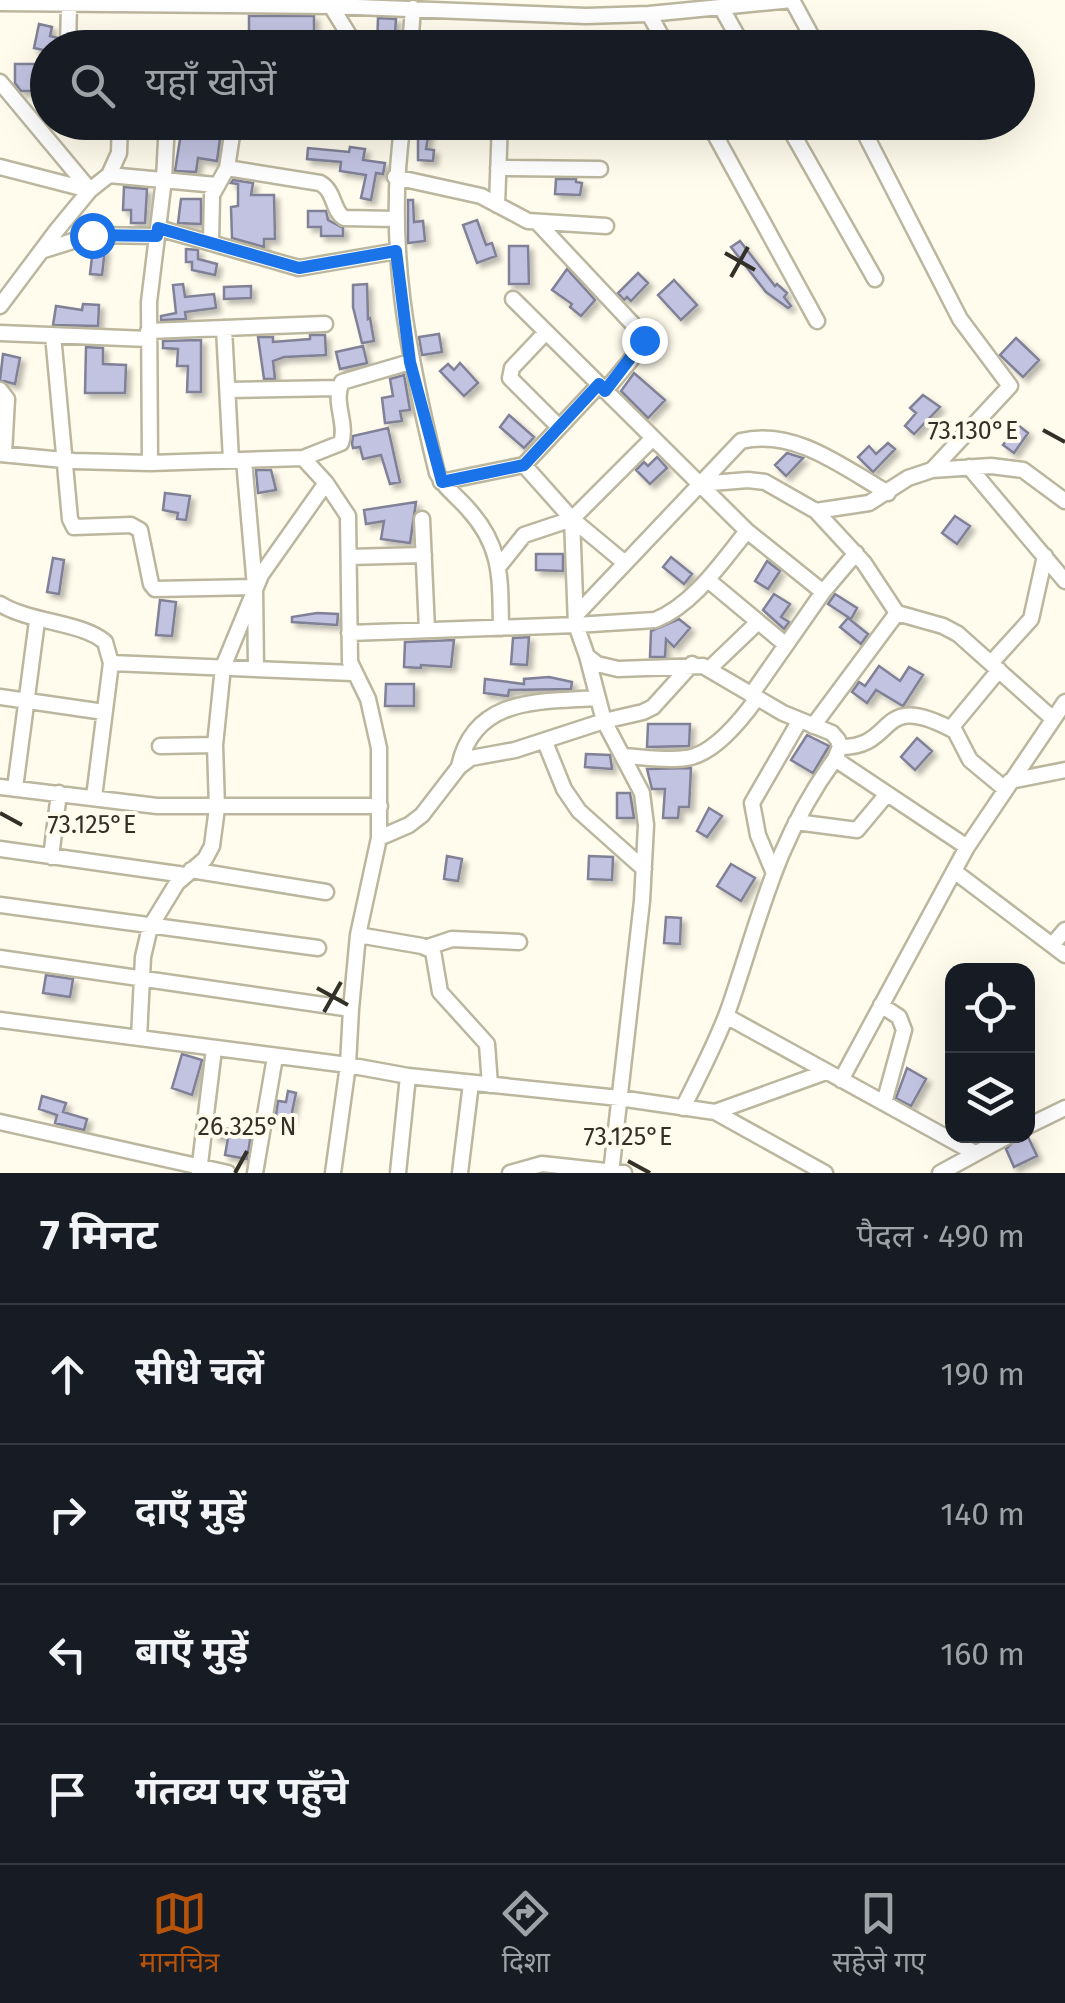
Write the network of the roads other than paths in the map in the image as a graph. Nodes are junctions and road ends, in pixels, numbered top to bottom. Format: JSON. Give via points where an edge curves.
{"nodes":[{"id":1,"x":162,"y":2,"type":"edge"},
{"id":2,"x":0,"y":3,"type":"edge"},
{"id":3,"x":59,"y":3,"type":"edge"},
{"id":4,"x":294,"y":3,"type":"edge"},
{"id":5,"x":330,"y":6,"type":"junction"},
{"id":6,"x":618,"y":7,"type":"edge"},
{"id":7,"x":721,"y":7,"type":"junction"},
{"id":8,"x":413,"y":8,"type":"junction"},
{"id":9,"x":527,"y":8,"type":"edge"},
{"id":10,"x":649,"y":14,"type":"junction"},
{"id":11,"x":64,"y":30,"type":"edge"},
{"id":12,"x":345,"y":30,"type":"edge"},
{"id":13,"x":411,"y":30,"type":"edge"},
{"id":14,"x":658,"y":30,"type":"edge"},
{"id":15,"x":734,"y":30,"type":"edge"},
{"id":16,"x":808,"y":30,"type":"edge"},
{"id":17,"x":0,"y":82,"type":"edge"},
{"id":18,"x":30,"y":122,"type":"edge"},
{"id":19,"x":46,"y":140,"type":"edge"},
{"id":20,"x":119,"y":140,"type":"edge"},
{"id":21,"x":166,"y":140,"type":"edge"},
{"id":22,"x":232,"y":140,"type":"edge"},
{"id":23,"x":400,"y":140,"type":"edge"},
{"id":24,"x":499,"y":140,"type":"edge"},
{"id":25,"x":718,"y":140,"type":"edge"},
{"id":26,"x":796,"y":140,"type":"edge"},
{"id":27,"x":868,"y":140,"type":"edge"},
{"id":28,"x":0,"y":168,"type":"edge"},
{"id":29,"x":228,"y":168,"type":"junction"},
{"id":30,"x":498,"y":168,"type":"junction"},
{"id":31,"x":600,"y":169,"type":"dead end"},
{"id":32,"x":109,"y":175,"type":"junction"},
{"id":33,"x":395,"y":177,"type":"junction"},
{"id":34,"x":164,"y":179,"type":"junction"},
{"id":35,"x":216,"y":185,"type":"junction"},
{"id":36,"x":90,"y":190,"type":"junction"},
{"id":37,"x":497,"y":205,"type":"junction"},
{"id":38,"x":396,"y":220,"type":"junction"},
{"id":39,"x":537,"y":222,"type":"junction"},
{"id":40,"x":606,"y":226,"type":"dead end"},
{"id":41,"x":158,"y":232,"type":"junction"},
{"id":42,"x":211,"y":244,"type":"junction"},
{"id":43,"x":396,"y":251,"type":"junction"},
{"id":44,"x":40,"y":252,"type":"junction"},
{"id":45,"x":876,"y":278,"type":"dead end"},
{"id":46,"x":513,"y":299,"type":"dead end"},
{"id":47,"x":0,"y":306,"type":"edge"},
{"id":48,"x":817,"y":321,"type":"dead end"},
{"id":49,"x":325,"y":324,"type":"dead end"},
{"id":50,"x":224,"y":328,"type":"junction"},
{"id":51,"x":546,"y":332,"type":"junction"},
{"id":52,"x":0,"y":333,"type":"edge"},
{"id":53,"x":53,"y":335,"type":"junction"},
{"id":54,"x":148,"y":335,"type":"junction"},
{"id":55,"x":410,"y":362,"type":"junction"},
{"id":56,"x":338,"y":388,"type":"junction"},
{"id":57,"x":602,"y":388,"type":"junction"},
{"id":58,"x":228,"y":390,"type":"junction"},
{"id":59,"x":0,"y":391,"type":"edge"},
{"id":60,"x":559,"y":427,"type":"junction"},
{"id":61,"x":653,"y":438,"type":"junction"},
{"id":62,"x":2,"y":454,"type":"edge"},
{"id":63,"x":303,"y":458,"type":"junction"},
{"id":64,"x":67,"y":460,"type":"junction"},
{"id":65,"x":238,"y":460,"type":"junction"},
{"id":66,"x":150,"y":463,"type":"junction"},
{"id":67,"x":524,"y":465,"type":"junction"},
{"id":68,"x":969,"y":467,"type":"junction"},
{"id":69,"x":932,"y":470,"type":"junction"},
{"id":70,"x":442,"y":482,"type":"junction"},
{"id":71,"x":326,"y":483,"type":"junction"},
{"id":72,"x":699,"y":484,"type":"junction"},
{"id":73,"x":888,"y":493,"type":"junction"},
{"id":74,"x":1065,"y":501,"type":"edge"},
{"id":75,"x":816,"y":511,"type":"junction"},
{"id":76,"x":422,"y":519,"type":"dead end"},
{"id":77,"x":572,"y":519,"type":"junction"},
{"id":78,"x":747,"y":531,"type":"junction"},
{"id":79,"x":856,"y":553,"type":"junction"},
{"id":80,"x":424,"y":554,"type":"junction"},
{"id":81,"x":1046,"y":556,"type":"junction"},
{"id":82,"x":349,"y":558,"type":"junction"},
{"id":83,"x":625,"y":563,"type":"junction"},
{"id":84,"x":500,"y":565,"type":"junction"},
{"id":85,"x":708,"y":580,"type":"junction"},
{"id":86,"x":1065,"y":581,"type":"edge"},
{"id":87,"x":256,"y":587,"type":"junction"},
{"id":88,"x":824,"y":592,"type":"junction"},
{"id":89,"x":0,"y":604,"type":"edge"},
{"id":90,"x":897,"y":613,"type":"junction"},
{"id":91,"x":37,"y":620,"type":"junction"},
{"id":92,"x":576,"y":620,"type":"junction"},
{"id":93,"x":758,"y":622,"type":"junction"},
{"id":94,"x":501,"y":628,"type":"junction"},
{"id":95,"x":427,"y":630,"type":"junction"},
{"id":96,"x":349,"y":634,"type":"junction"},
{"id":97,"x":786,"y":645,"type":"junction"},
{"id":98,"x":587,"y":656,"type":"junction"},
{"id":99,"x":111,"y":663,"type":"junction"},
{"id":100,"x":692,"y":664,"type":"junction"},
{"id":101,"x":223,"y":667,"type":"junction"},
{"id":102,"x":995,"y":667,"type":"junction"},
{"id":103,"x":256,"y":668,"type":"junction"},
{"id":104,"x":709,"y":669,"type":"junction"},
{"id":105,"x":352,"y":672,"type":"junction"},
{"id":106,"x":754,"y":696,"type":"junction"},
{"id":107,"x":0,"y":697,"type":"edge"},
{"id":108,"x":598,"y":698,"type":"junction"},
{"id":109,"x":26,"y":699,"type":"junction"},
{"id":110,"x":1065,"y":702,"type":"edge"},
{"id":111,"x":104,"y":712,"type":"junction"},
{"id":112,"x":1052,"y":718,"type":"junction"},
{"id":113,"x":604,"y":721,"type":"junction"},
{"id":114,"x":807,"y":723,"type":"junction"},
{"id":115,"x":952,"y":728,"type":"junction"},
{"id":116,"x":545,"y":742,"type":"junction"},
{"id":117,"x":215,"y":744,"type":"junction"},
{"id":118,"x":160,"y":746,"type":"dead end"},
{"id":119,"x":837,"y":753,"type":"junction"},
{"id":120,"x":623,"y":756,"type":"junction"},
{"id":121,"x":459,"y":767,"type":"junction"},
{"id":122,"x":1065,"y":770,"type":"edge"},
{"id":123,"x":1008,"y":785,"type":"junction"},
{"id":124,"x":7,"y":788,"type":"edge"},
{"id":125,"x":59,"y":793,"type":"junction"},
{"id":126,"x":886,"y":794,"type":"junction"},
{"id":127,"x":94,"y":797,"type":"junction"},
{"id":128,"x":380,"y":806,"type":"junction"},
{"id":129,"x":218,"y":808,"type":"junction"},
{"id":130,"x":796,"y":822,"type":"junction"},
{"id":131,"x":379,"y":838,"type":"junction"},
{"id":132,"x":966,"y":847,"type":"junction"},
{"id":133,"x":0,"y":850,"type":"edge"},
{"id":134,"x":51,"y":857,"type":"junction"},
{"id":135,"x":644,"y":869,"type":"junction"},
{"id":136,"x":773,"y":871,"type":"junction"},
{"id":137,"x":954,"y":871,"type":"junction"},
{"id":138,"x":188,"y":873,"type":"junction"},
{"id":139,"x":326,"y":892,"type":"dead end"},
{"id":140,"x":0,"y":905,"type":"edge"},
{"id":141,"x":150,"y":926,"type":"junction"},
{"id":142,"x":1065,"y":930,"type":"edge"},
{"id":143,"x":358,"y":935,"type":"junction"},
{"id":144,"x":518,"y":942,"type":"dead end"},
{"id":145,"x":1052,"y":945,"type":"junction"},
{"id":146,"x":318,"y":948,"type":"dead end"},
{"id":147,"x":428,"y":948,"type":"junction"},
{"id":148,"x":1065,"y":955,"type":"edge"},
{"id":149,"x":0,"y":958,"type":"edge"},
{"id":150,"x":144,"y":978,"type":"junction"},
{"id":151,"x":881,"y":1004,"type":"junction"},
{"id":152,"x":351,"y":1009,"type":"junction"},
{"id":153,"x":726,"y":1016,"type":"junction"},
{"id":154,"x":0,"y":1020,"type":"edge"},
{"id":155,"x":139,"y":1038,"type":"junction"},
{"id":156,"x":214,"y":1049,"type":"junction"},
{"id":157,"x":275,"y":1056,"type":"junction"},
{"id":158,"x":348,"y":1065,"type":"junction"},
{"id":159,"x":408,"y":1076,"type":"junction"},
{"id":160,"x":834,"y":1076,"type":"junction"},
{"id":161,"x":471,"y":1083,"type":"junction"},
{"id":162,"x":490,"y":1085,"type":"junction"},
{"id":163,"x":619,"y":1098,"type":"junction"},
{"id":164,"x":884,"y":1104,"type":"junction"},
{"id":165,"x":683,"y":1108,"type":"junction"},
{"id":166,"x":1065,"y":1108,"type":"edge"},
{"id":167,"x":716,"y":1112,"type":"junction"},
{"id":168,"x":0,"y":1122,"type":"edge"},
{"id":169,"x":1035,"y":1123,"type":"edge"},
{"id":170,"x":993,"y":1143,"type":"edge"},
{"id":171,"x":973,"y":1152,"type":"junction"},
{"id":172,"x":200,"y":1170,"type":"edge"},
{"id":173,"x":616,"y":1172,"type":"edge"},
{"id":174,"x":228,"y":1173,"type":"edge"},
{"id":175,"x":255,"y":1173,"type":"edge"},
{"id":176,"x":333,"y":1173,"type":"edge"},
{"id":177,"x":398,"y":1173,"type":"edge"},
{"id":178,"x":460,"y":1173,"type":"edge"},
{"id":179,"x":510,"y":1173,"type":"edge"},
{"id":180,"x":825,"y":1173,"type":"edge"},
{"id":181,"x":940,"y":1173,"type":"edge"}],
"edges":[{"from":1,"to":3,"type":"street"},
{"from":1,"to":4,"type":"street"},
{"from":2,"to":3,"type":"street"},
{"from":3,"to":11,"type":"street"},
{"from":4,"to":5,"type":"street"},
{"from":5,"to":8,"type":"street"},
{"from":5,"to":12,"type":"street"},
{"from":6,"to":9,"type":"street","via":[[586,16]]},
{"from":6,"to":10,"type":"street"},
{"from":7,"to":10,"type":"street"},
{"from":7,"to":15,"type":"street"},
{"from":7,"to":16,"type":"street","via":[[792,0]]},
{"from":8,"to":9,"type":"street"},
{"from":8,"to":13,"type":"street"},
{"from":10,"to":14,"type":"street"},
{"from":17,"to":18,"type":"street"},
{"from":19,"to":36,"type":"street"},
{"from":20,"to":32,"type":"street"},
{"from":21,"to":34,"type":"street"},
{"from":22,"to":29,"type":"street"},
{"from":23,"to":33,"type":"street"},
{"from":24,"to":30,"type":"street"},
{"from":25,"to":48,"type":"street"},
{"from":26,"to":45,"type":"street"},
{"from":27,"to":69,"type":"street","via":[[960,319],[1010,386]]},
{"from":28,"to":36,"type":"street"},
{"from":29,"to":35,"type":"street"},
{"from":29,"to":38,"type":"street","via":[[320,183],[344,218]]},
{"from":30,"to":31,"type":"street"},
{"from":30,"to":37,"type":"street"},
{"from":32,"to":34,"type":"street"},
{"from":32,"to":36,"type":"street"},
{"from":33,"to":37,"type":"street"},
{"from":33,"to":38,"type":"street"},
{"from":34,"to":35,"type":"street"},
{"from":34,"to":41,"type":"street"},
{"from":35,"to":42,"type":"street"},
{"from":36,"to":44,"type":"street"},
{"from":37,"to":39,"type":"street"},
{"from":38,"to":43,"type":"street"},
{"from":39,"to":40,"type":"street"},
{"from":39,"to":57,"type":"street","via":[[644,336]]},
{"from":41,"to":42,"type":"street"},
{"from":41,"to":44,"type":"street","via":[[92,235]]},
{"from":41,"to":54,"type":"street"},
{"from":42,"to":43,"type":"street","via":[[307,269]]},
{"from":43,"to":55,"type":"street"},
{"from":44,"to":47,"type":"street"},
{"from":46,"to":51,"type":"street"},
{"from":49,"to":50,"type":"street"},
{"from":50,"to":54,"type":"street"},
{"from":50,"to":58,"type":"street"},
{"from":51,"to":57,"type":"street"},
{"from":51,"to":60,"type":"street","via":[[509,372]]},
{"from":52,"to":53,"type":"street"},
{"from":53,"to":54,"type":"street"},
{"from":53,"to":64,"type":"street"},
{"from":54,"to":66,"type":"street"},
{"from":55,"to":56,"type":"street","via":[[350,377]]},
{"from":55,"to":70,"type":"street"},
{"from":56,"to":58,"type":"street"},
{"from":56,"to":63,"type":"street","via":[[341,443]]},
{"from":57,"to":60,"type":"street"},
{"from":57,"to":61,"type":"street"},
{"from":58,"to":65,"type":"street"},
{"from":59,"to":62,"type":"street","via":[[7,399]]},
{"from":60,"to":67,"type":"street"},
{"from":61,"to":72,"type":"street"},
{"from":61,"to":77,"type":"street"},
{"from":62,"to":64,"type":"street"},
{"from":63,"to":65,"type":"street"},
{"from":63,"to":71,"type":"street"},
{"from":64,"to":66,"type":"street"},
{"from":64,"to":87,"type":"street","via":[[74,526],[140,530],[155,590]]},
{"from":65,"to":66,"type":"street"},
{"from":65,"to":87,"type":"street"},
{"from":67,"to":70,"type":"street"},
{"from":67,"to":77,"type":"street"},
{"from":68,"to":69,"type":"street"},
{"from":68,"to":74,"type":"street","via":[[1023,470]]},
{"from":68,"to":81,"type":"street"},
{"from":69,"to":73,"type":"street"},
{"from":70,"to":84,"type":"street","via":[[479,522]]},
{"from":71,"to":82,"type":"street","via":[[348,516]]},
{"from":71,"to":87,"type":"street"},
{"from":72,"to":73,"type":"street","via":[[734,446],[759,439],[800,444]]},
{"from":72,"to":75,"type":"street","via":[[765,482]]},
{"from":72,"to":78,"type":"street"},
{"from":72,"to":83,"type":"street"},
{"from":73,"to":75,"type":"street","via":[[869,503]]},
{"from":75,"to":79,"type":"street"},
{"from":76,"to":80,"type":"street"},
{"from":77,"to":83,"type":"street"},
{"from":77,"to":84,"type":"street","via":[[524,536]]},
{"from":77,"to":92,"type":"street"},
{"from":78,"to":85,"type":"street"},
{"from":78,"to":88,"type":"street"},
{"from":79,"to":88,"type":"street"},
{"from":79,"to":90,"type":"street"},
{"from":80,"to":82,"type":"street"},
{"from":80,"to":95,"type":"street"},
{"from":81,"to":86,"type":"street"},
{"from":81,"to":102,"type":"street","via":[[1030,619]]},
{"from":82,"to":96,"type":"street"},
{"from":83,"to":92,"type":"street"},
{"from":84,"to":94,"type":"street"},
{"from":85,"to":92,"type":"street","via":[[655,620]]},
{"from":85,"to":93,"type":"street"},
{"from":87,"to":101,"type":"street"},
{"from":87,"to":103,"type":"street"},
{"from":88,"to":97,"type":"street"},
{"from":89,"to":91,"type":"street"},
{"from":90,"to":102,"type":"street","via":[[950,629]]},
{"from":90,"to":114,"type":"street"},
{"from":91,"to":99,"type":"street","via":[[100,637]]},
{"from":91,"to":109,"type":"street"},
{"from":92,"to":94,"type":"street"},
{"from":92,"to":98,"type":"street"},
{"from":93,"to":97,"type":"street"},
{"from":93,"to":104,"type":"street"},
{"from":94,"to":95,"type":"street"},
{"from":95,"to":96,"type":"street"},
{"from":96,"to":105,"type":"street"},
{"from":97,"to":106,"type":"street"},
{"from":98,"to":100,"type":"street","via":[[618,669]]},
{"from":98,"to":108,"type":"street"},
{"from":99,"to":101,"type":"street"},
{"from":99,"to":111,"type":"street"},
{"from":100,"to":104,"type":"street"},
{"from":100,"to":113,"type":"street","via":[[649,710]]},
{"from":101,"to":103,"type":"street"},
{"from":101,"to":117,"type":"street"},
{"from":102,"to":112,"type":"street"},
{"from":102,"to":115,"type":"street"},
{"from":103,"to":105,"type":"street"},
{"from":104,"to":106,"type":"street"},
{"from":105,"to":128,"type":"street","via":[[375,722]]},
{"from":106,"to":114,"type":"street"},
{"from":106,"to":120,"type":"street","via":[[732,730],[697,755]]},
{"from":107,"to":109,"type":"street"},
{"from":108,"to":113,"type":"street"},
{"from":108,"to":121,"type":"street","via":[[502,709],[467,740]]},
{"from":109,"to":111,"type":"street"},
{"from":109,"to":124,"type":"street"},
{"from":110,"to":112,"type":"street"},
{"from":111,"to":127,"type":"street"},
{"from":112,"to":123,"type":"street"},
{"from":113,"to":116,"type":"street"},
{"from":113,"to":120,"type":"street"},
{"from":114,"to":119,"type":"street","via":[[838,740]]},
{"from":114,"to":136,"type":"street","via":[[752,803]]},
{"from":115,"to":119,"type":"street","via":[[904,714],[867,744]]},
{"from":115,"to":123,"type":"street","via":[[970,760]]},
{"from":116,"to":121,"type":"street","via":[[470,758]]},
{"from":116,"to":135,"type":"street","via":[[579,812]]},
{"from":117,"to":118,"type":"street"},
{"from":117,"to":129,"type":"street"},
{"from":119,"to":126,"type":"street"},
{"from":119,"to":130,"type":"street"},
{"from":120,"to":135,"type":"street","via":[[642,793]]},
{"from":121,"to":131,"type":"street","via":[[422,815]]},
{"from":122,"to":123,"type":"street"},
{"from":123,"to":132,"type":"street"},
{"from":124,"to":125,"type":"street"},
{"from":125,"to":127,"type":"street"},
{"from":125,"to":134,"type":"street"},
{"from":126,"to":130,"type":"street","via":[[857,830]]},
{"from":126,"to":132,"type":"street"},
{"from":127,"to":129,"type":"street"},
{"from":128,"to":129,"type":"street"},
{"from":128,"to":131,"type":"street"},
{"from":129,"to":138,"type":"street","via":[[210,852]]},
{"from":130,"to":136,"type":"street"},
{"from":131,"to":143,"type":"street"},
{"from":132,"to":137,"type":"street"},
{"from":133,"to":134,"type":"street"},
{"from":134,"to":138,"type":"street"},
{"from":135,"to":163,"type":"street"},
{"from":136,"to":153,"type":"street"},
{"from":137,"to":145,"type":"street"},
{"from":137,"to":151,"type":"street"},
{"from":138,"to":139,"type":"street"},
{"from":138,"to":141,"type":"street"},
{"from":140,"to":141,"type":"street"},
{"from":141,"to":146,"type":"street"},
{"from":141,"to":150,"type":"street"},
{"from":142,"to":145,"type":"street"},
{"from":143,"to":147,"type":"street"},
{"from":143,"to":152,"type":"street"},
{"from":144,"to":147,"type":"street","via":[[452,939]]},
{"from":145,"to":148,"type":"street"},
{"from":147,"to":162,"type":"street","via":[[436,956],[440,992],[487,1044]]},
{"from":149,"to":150,"type":"street"},
{"from":150,"to":152,"type":"street"},
{"from":150,"to":155,"type":"street"},
{"from":151,"to":160,"type":"street"},
{"from":151,"to":164,"type":"street","via":[[899,1018],[904,1034]]},
{"from":152,"to":158,"type":"street"},
{"from":153,"to":160,"type":"street"},
{"from":153,"to":165,"type":"street"},
{"from":154,"to":155,"type":"street"},
{"from":155,"to":156,"type":"street"},
{"from":156,"to":157,"type":"street"},
{"from":156,"to":172,"type":"street"},
{"from":157,"to":158,"type":"street"},
{"from":157,"to":175,"type":"street"},
{"from":158,"to":159,"type":"street"},
{"from":158,"to":176,"type":"street"},
{"from":159,"to":161,"type":"street"},
{"from":159,"to":177,"type":"street"},
{"from":160,"to":164,"type":"street"},
{"from":160,"to":167,"type":"street"},
{"from":161,"to":162,"type":"street"},
{"from":161,"to":178,"type":"street"},
{"from":162,"to":163,"type":"street"},
{"from":163,"to":165,"type":"street"},
{"from":163,"to":173,"type":"street"},
{"from":164,"to":171,"type":"street"},
{"from":165,"to":167,"type":"street"},
{"from":166,"to":169,"type":"street"},
{"from":167,"to":180,"type":"street"},
{"from":168,"to":172,"type":"street"},
{"from":170,"to":171,"type":"street"},
{"from":171,"to":181,"type":"street"},
{"from":172,"to":174,"type":"street"},
{"from":173,"to":179,"type":"street","via":[[542,1164]]}]}
